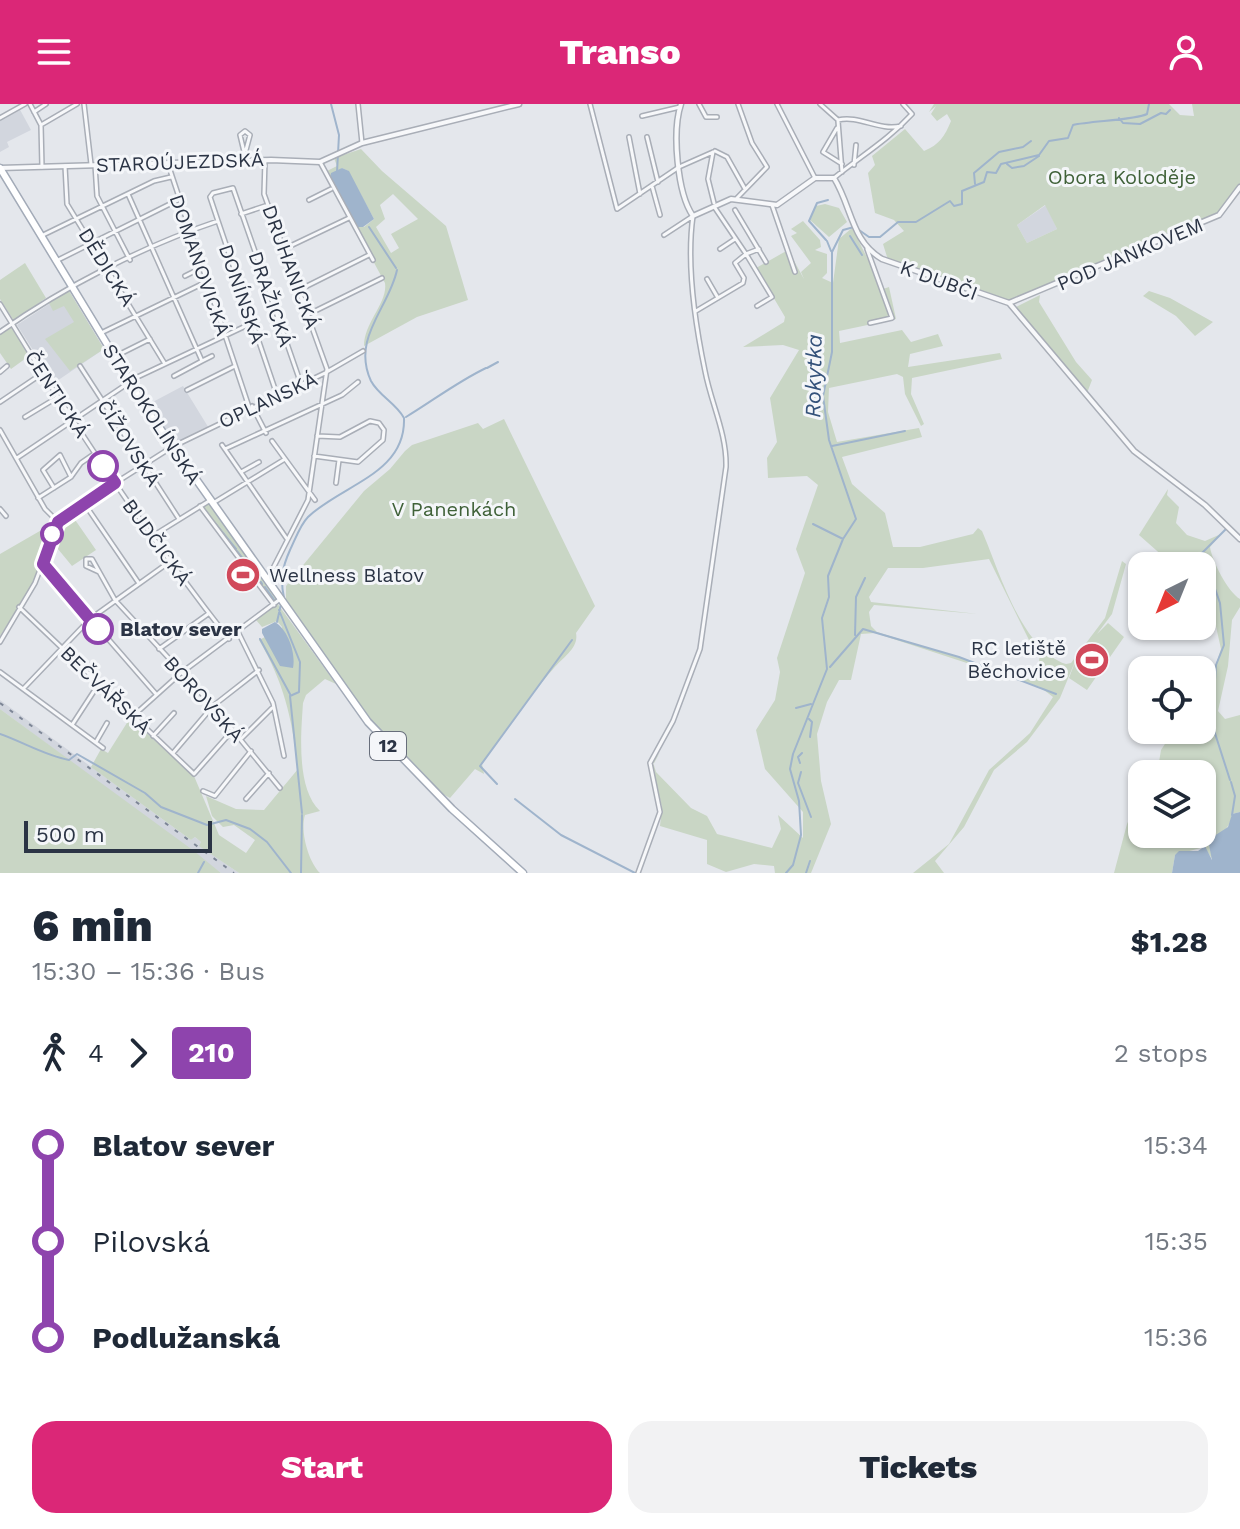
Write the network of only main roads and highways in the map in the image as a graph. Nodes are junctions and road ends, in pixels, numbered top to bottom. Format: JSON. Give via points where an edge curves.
{"nodes":[{"id":1,"x":0,"y":168,"type":"edge"},
{"id":2,"x":523,"y":873,"type":"edge"}],
"edges":[{"from":1,"to":2,"type":"main road","name":"STAROKOLÍNSKÁ","number":"12","via":[[126,384],[279,603],[392,750]]}]}
